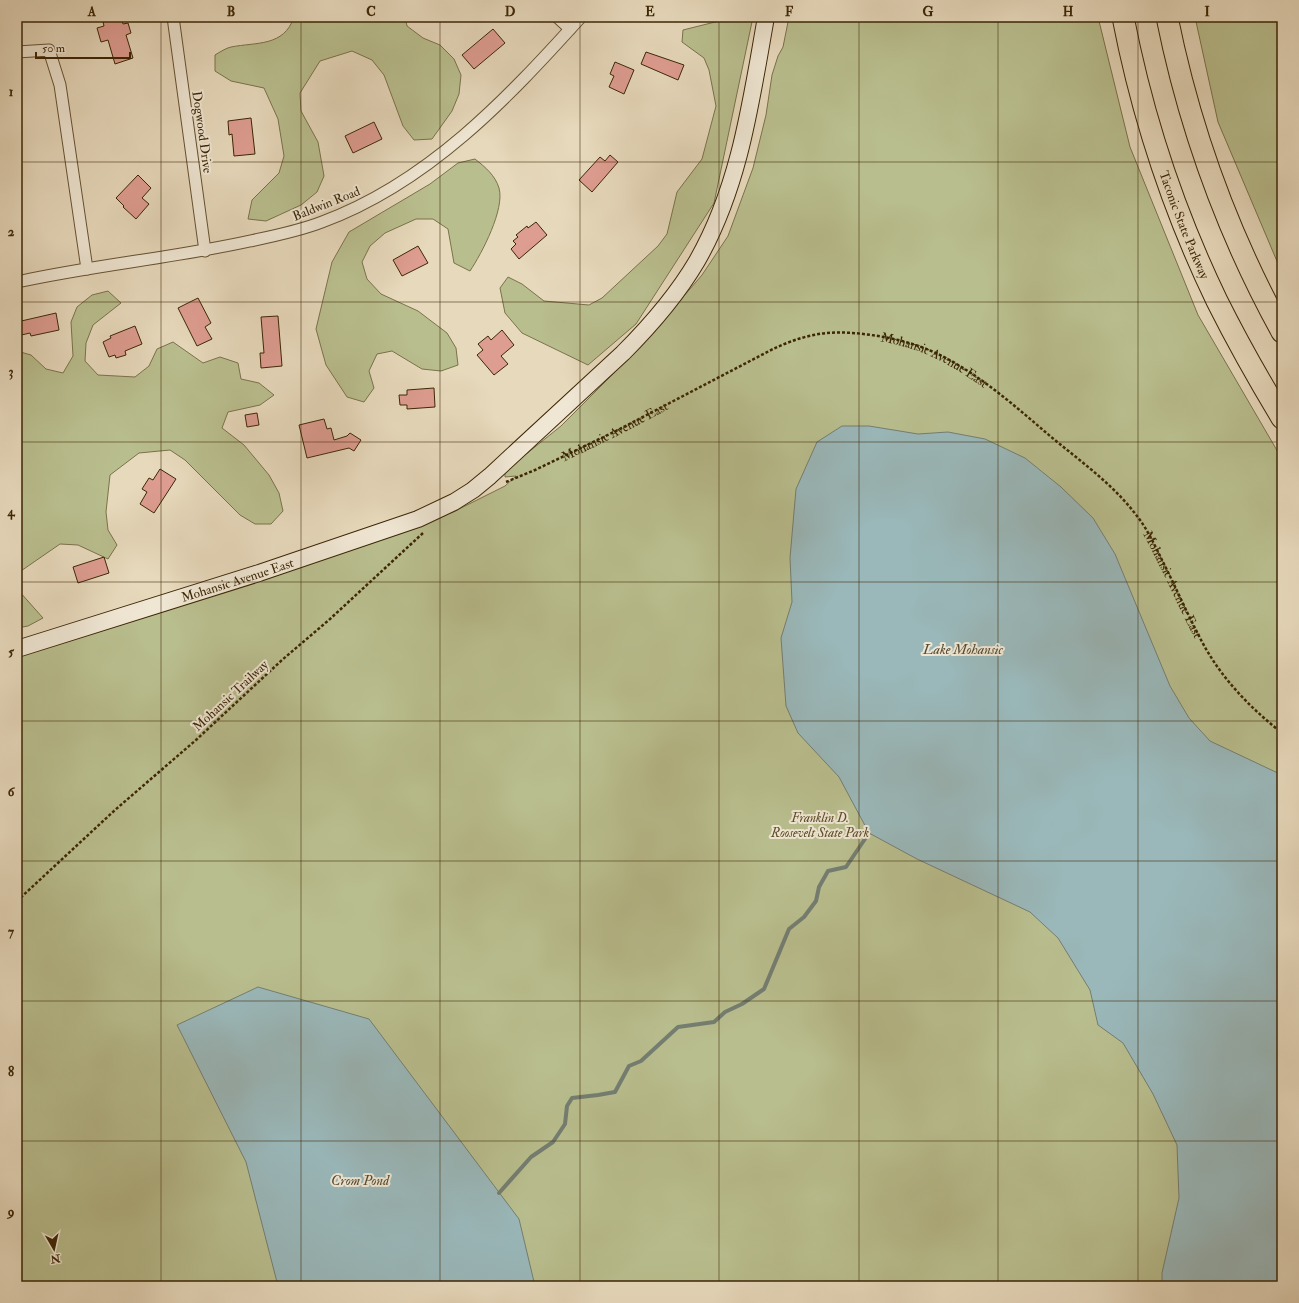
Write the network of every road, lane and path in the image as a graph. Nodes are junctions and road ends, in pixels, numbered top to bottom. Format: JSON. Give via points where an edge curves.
{"nodes":[{"id":1,"x":173,"y":17,"type":"edge"},
{"id":2,"x":557,"y":17,"type":"edge"},
{"id":3,"x":581,"y":17,"type":"edge"},
{"id":4,"x":766,"y":17,"type":"edge"},
{"id":5,"x":1110,"y":17,"type":"edge"},
{"id":6,"x":1123,"y":17,"type":"edge"},
{"id":7,"x":1167,"y":17,"type":"edge"},
{"id":8,"x":1176,"y":17,"type":"edge"},
{"id":9,"x":570,"y":29,"type":"junction"},
{"id":10,"x":17,"y":52,"type":"edge"},
{"id":11,"x":1180,"y":74,"type":"junction"},
{"id":12,"x":1165,"y":172,"type":"junction"},
{"id":13,"x":205,"y":251,"type":"junction"},
{"id":14,"x":88,"y":269,"type":"junction"},
{"id":15,"x":17,"y":282,"type":"edge"},
{"id":16,"x":1282,"y":332,"type":"edge"},
{"id":17,"x":1282,"y":418,"type":"edge"},
{"id":18,"x":502,"y":483,"type":"dead end"},
{"id":19,"x":426,"y":530,"type":"dead end"},
{"id":20,"x":17,"y":649,"type":"edge"},
{"id":21,"x":1282,"y":733,"type":"edge"},
{"id":22,"x":17,"y":900,"type":"edge"}],
"edges":[{"from":1,"to":13,"type":"street","name":"Dogwood Drive"},
{"from":2,"to":9,"type":"street"},
{"from":3,"to":9,"type":"street","name":"Baldwin Road"},
{"from":4,"to":20,"type":"street","name":"Mohansic Avenue East","via":[[741,151],[723,207],[697,261],[681,287],[624,353],[490,476],[454,502],[418,519],[259,573]]},
{"from":5,"to":12,"type":"highway","via":[[1131,87]]},
{"from":6,"to":12,"type":"highway","name":"Taconic State Parkway","via":[[1138,84]]},
{"from":7,"to":11,"type":"highway"},
{"from":8,"to":11,"type":"highway"},
{"from":9,"to":13,"type":"street","name":"Baldwin Road","via":[[492,111],[417,172],[368,202],[321,223]]},
{"from":10,"to":14,"type":"street","via":[[49,50],[60,85]]},
{"from":11,"to":16,"type":"highway","via":[[1223,206],[1259,289]]},
{"from":12,"to":17,"type":"highway","name":"Taconic State Parkway","via":[[1180,216],[1217,300],[1241,348]]},
{"from":13,"to":14,"type":"street","name":"Baldwin Road"},
{"from":14,"to":15,"type":"street","name":"Baldwin Road"},
{"from":18,"to":21,"type":"path","name":"Mohansic Avenue East","via":[[578,449],[791,341],[808,336],[844,332],[906,342],[938,354],[978,378],[1118,494],[1138,516],[1151,537],[1217,668],[1260,716]]},
{"from":19,"to":22,"type":"path","name":"Mohansic Trailway"}]}
